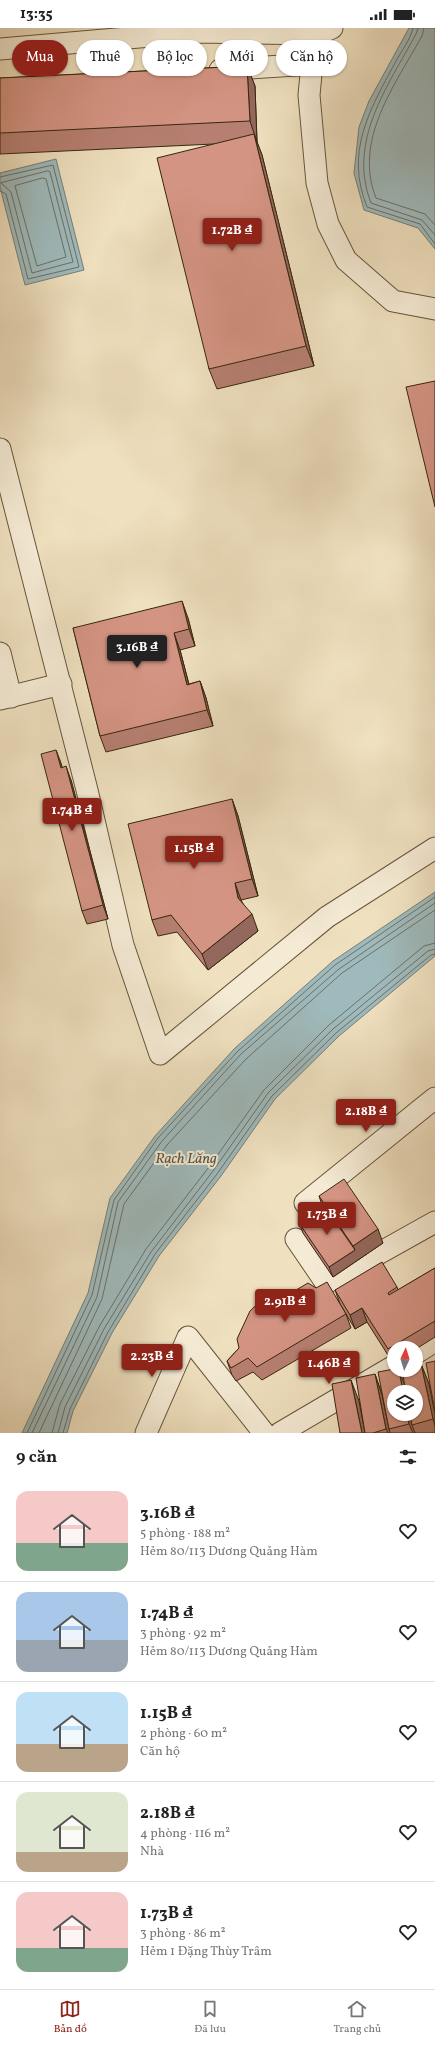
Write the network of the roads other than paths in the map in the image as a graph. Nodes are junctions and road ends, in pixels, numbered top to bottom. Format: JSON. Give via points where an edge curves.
{"nodes":[{"id":1,"x":322,"y":30,"type":"edge"},
{"id":2,"x":0,"y":49,"type":"edge"},
{"id":3,"x":207,"y":72,"type":"edge"},
{"id":4,"x":435,"y":309,"type":"edge"},
{"id":5,"x":0,"y":449,"type":"edge"},
{"id":6,"x":0,"y":653,"type":"edge"},
{"id":7,"x":61,"y":684,"type":"junction"},
{"id":8,"x":6,"y":698,"type":"edge"},
{"id":9,"x":435,"y":848,"type":"edge"},
{"id":10,"x":435,"y":1098,"type":"edge"},
{"id":11,"x":305,"y":1203,"type":"dead end"},
{"id":12,"x":435,"y":1222,"type":"edge"},
{"id":13,"x":296,"y":1239,"type":"dead end"},
{"id":14,"x":435,"y":1341,"type":"edge"},
{"id":15,"x":423,"y":1348,"type":"edge"},
{"id":16,"x":387,"y":1370,"type":"edge"},
{"id":17,"x":146,"y":1433,"type":"edge"},
{"id":18,"x":264,"y":1433,"type":"edge"},
{"id":19,"x":280,"y":1433,"type":"edge"}],
"edges":[{"from":1,"to":2,"type":"street","via":[[197,32]]},
{"from":3,"to":4,"type":"street","via":[[312,64],[310,95],[317,183],[328,224],[346,260],[393,301]]},
{"from":5,"to":7,"type":"street"},
{"from":6,"to":8,"type":"street"},
{"from":7,"to":8,"type":"street"},
{"from":7,"to":9,"type":"street","via":[[123,945],[160,1054],[327,917]]},
{"from":10,"to":11,"type":"street"},
{"from":12,"to":13,"type":"street","via":[[326,1283]]},
{"from":14,"to":15,"type":"street"},
{"from":16,"to":19,"type":"street"},
{"from":17,"to":18,"type":"street","via":[[188,1337]]}]}
